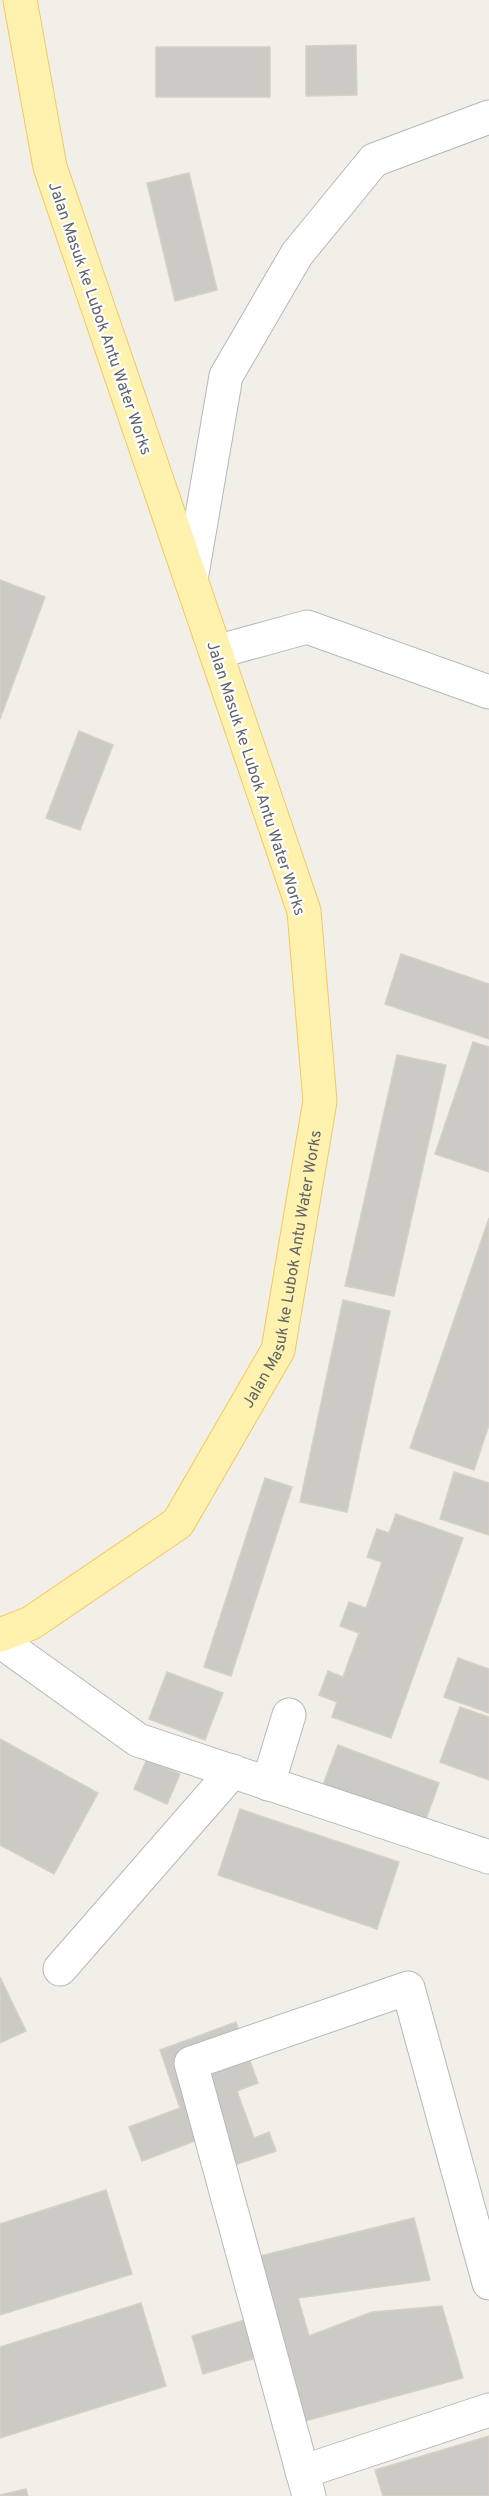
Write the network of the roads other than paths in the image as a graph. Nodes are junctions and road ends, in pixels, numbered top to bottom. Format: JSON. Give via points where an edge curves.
{"nodes":[{"id":1,"x":20,"y":0,"type":"edge"},
{"id":2,"x":489,"y":117,"type":"edge"},
{"id":3,"x":191,"y":580,"type":"junction"},
{"id":4,"x":216,"y":652,"type":"junction"},
{"id":5,"x":489,"y":692,"type":"edge"},
{"id":6,"x":0,"y":1635,"type":"edge"},
{"id":7,"x":0,"y":1641,"type":"edge"},
{"id":8,"x":289,"y":1715,"type":"dead end"},
{"id":9,"x":232,"y":1771,"type":"junction"},
{"id":10,"x":268,"y":1784,"type":"junction"},
{"id":11,"x":489,"y":1857,"type":"edge"},
{"id":12,"x":60,"y":1969,"type":"dead end"},
{"id":13,"x":489,"y":2283,"type":"edge"},
{"id":14,"x":489,"y":2410,"type":"edge"},
{"id":15,"x":305,"y":2484,"type":"edge"}],
"edges":[{"from":1,"to":3,"type":"main road","name":"Jalan Masuk ke Lubok Antu Water Works","via":[[50,167]]},
{"from":2,"to":3,"type":"street","via":[[374,160],[297,254],[226,376]]},
{"from":3,"to":4,"type":"main road","name":"Jalan Masuk ke Lubok Antu Water Works"},
{"from":4,"to":5,"type":"street","via":[[307,627]]},
{"from":4,"to":6,"type":"main road","name":"Jalan Masuk ke Lubok Antu Water Works","via":[[304,911],[320,1101],[278,1350],[178,1523],[31,1623]]},
{"from":7,"to":9,"type":"street","via":[[138,1740]]},
{"from":8,"to":10,"type":"street"},
{"from":9,"to":10,"type":"street"},
{"from":9,"to":12,"type":"street"},
{"from":10,"to":11,"type":"street"},
{"from":13,"to":15,"type":"street","via":[[408,1988],[191,2063]]},
{"from":14,"to":15,"type":"street"}]}
